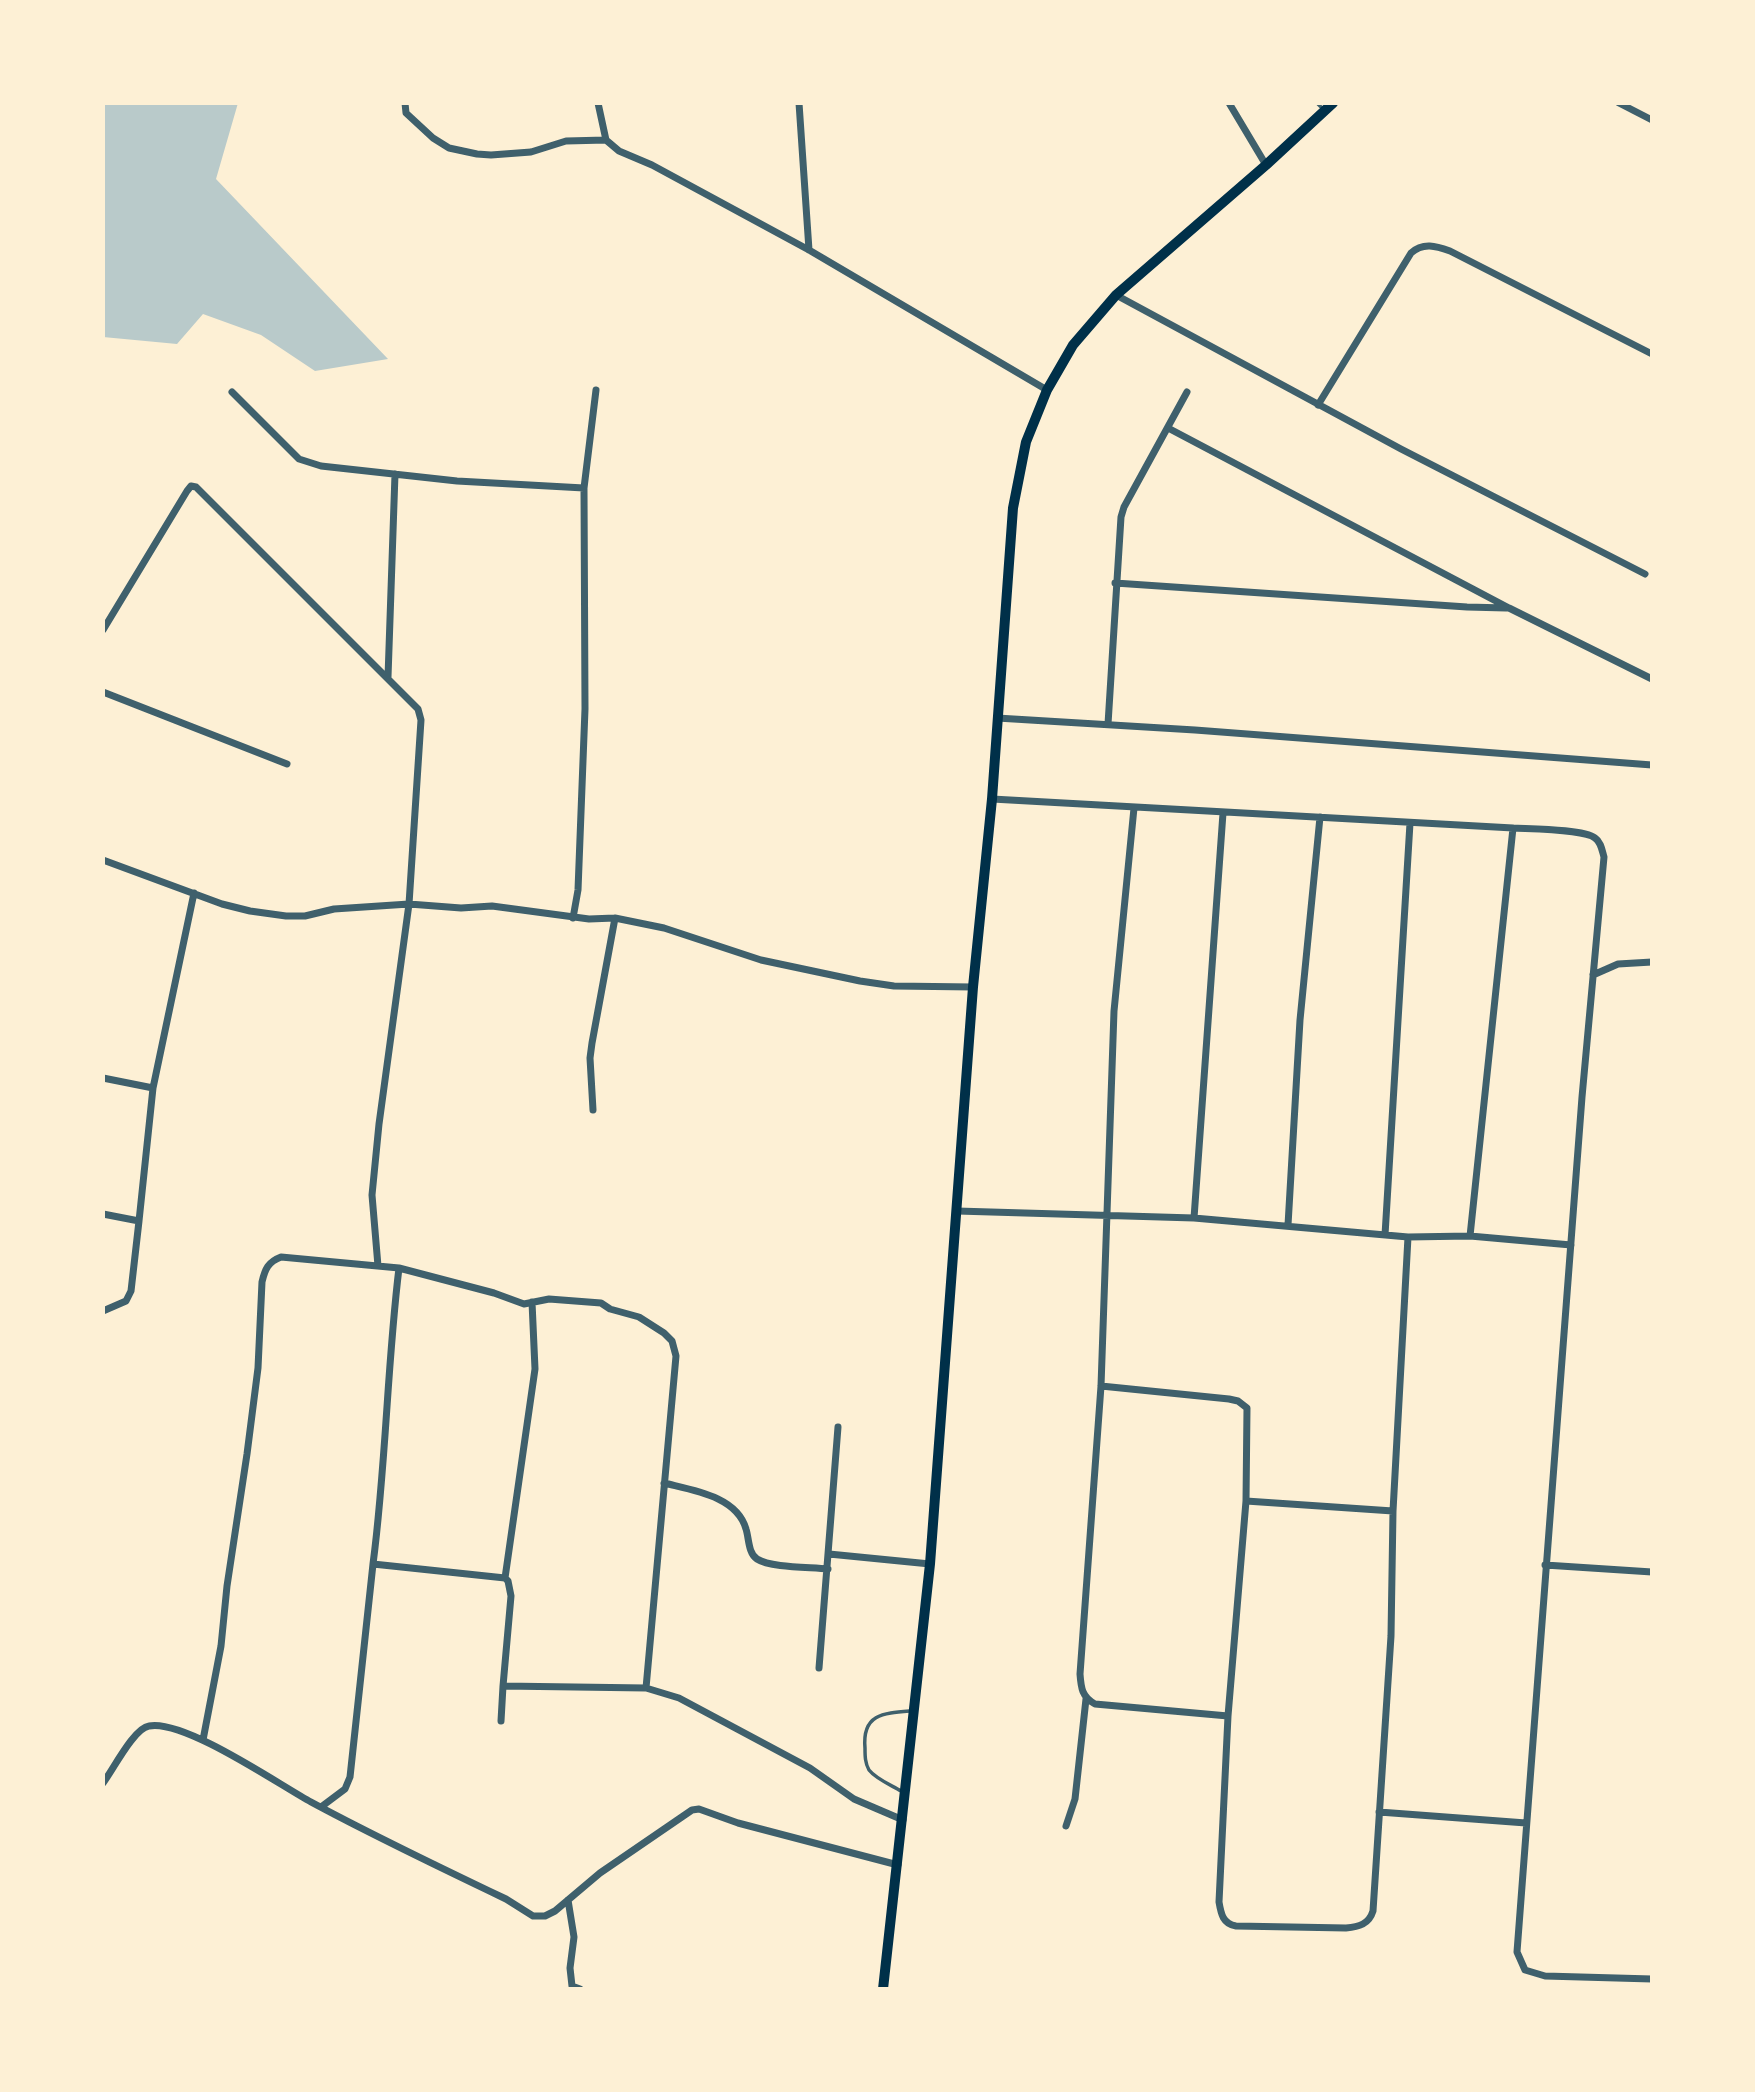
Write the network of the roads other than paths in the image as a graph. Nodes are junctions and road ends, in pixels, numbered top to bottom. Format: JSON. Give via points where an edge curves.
{"nodes":[{"id":1,"x":405,"y":103,"type":"edge"},
{"id":2,"x":598,"y":103,"type":"edge"},
{"id":3,"x":799,"y":103,"type":"edge"},
{"id":4,"x":1229,"y":103,"type":"edge"},
{"id":5,"x":1619,"y":103,"type":"edge"},
{"id":6,"x":1325,"y":106,"type":"edge"},
{"id":7,"x":1652,"y":120,"type":"edge"},
{"id":8,"x":606,"y":140,"type":"junction"},
{"id":9,"x":1266,"y":165,"type":"junction"},
{"id":10,"x":808,"y":250,"type":"junction"},
{"id":11,"x":1116,"y":295,"type":"junction"},
{"id":12,"x":1652,"y":354,"type":"edge"},
{"id":13,"x":596,"y":390,"type":"dead end"},
{"id":14,"x":1046,"y":390,"type":"junction"},
{"id":15,"x":232,"y":392,"type":"dead end"},
{"id":16,"x":1187,"y":392,"type":"dead end"},
{"id":17,"x":1318,"y":405,"type":"junction"},
{"id":18,"x":1168,"y":428,"type":"junction"},
{"id":19,"x":395,"y":474,"type":"junction"},
{"id":20,"x":584,"y":488,"type":"junction"},
{"id":21,"x":1646,"y":574,"type":"dead end"},
{"id":22,"x":1115,"y":583,"type":"junction"},
{"id":23,"x":1509,"y":608,"type":"junction"},
{"id":24,"x":103,"y":630,"type":"edge"},
{"id":25,"x":388,"y":677,"type":"junction"},
{"id":26,"x":1652,"y":679,"type":"edge"},
{"id":27,"x":103,"y":692,"type":"edge"},
{"id":28,"x":997,"y":718,"type":"junction"},
{"id":29,"x":1108,"y":724,"type":"junction"},
{"id":30,"x":287,"y":764,"type":"dead end"},
{"id":31,"x":1652,"y":765,"type":"edge"},
{"id":32,"x":992,"y":799,"type":"junction"},
{"id":33,"x":1134,"y":808,"type":"junction"},
{"id":34,"x":1223,"y":813,"type":"junction"},
{"id":35,"x":1320,"y":817,"type":"junction"},
{"id":36,"x":1410,"y":824,"type":"junction"},
{"id":37,"x":1513,"y":828,"type":"junction"},
{"id":38,"x":103,"y":860,"type":"edge"},
{"id":39,"x":194,"y":893,"type":"junction"},
{"id":40,"x":408,"y":904,"type":"junction"},
{"id":41,"x":573,"y":918,"type":"junction"},
{"id":42,"x":615,"y":918,"type":"junction"},
{"id":43,"x":1652,"y":962,"type":"edge"},
{"id":44,"x":1593,"y":975,"type":"junction"},
{"id":45,"x":973,"y":987,"type":"junction"},
{"id":46,"x":103,"y":1078,"type":"edge"},
{"id":47,"x":153,"y":1088,"type":"junction"},
{"id":48,"x":593,"y":1110,"type":"dead end"},
{"id":49,"x":957,"y":1212,"type":"junction"},
{"id":50,"x":103,"y":1214,"type":"edge"},
{"id":51,"x":1108,"y":1216,"type":"junction"},
{"id":52,"x":1194,"y":1218,"type":"junction"},
{"id":53,"x":139,"y":1221,"type":"junction"},
{"id":54,"x":1288,"y":1225,"type":"junction"},
{"id":55,"x":1385,"y":1235,"type":"junction"},
{"id":56,"x":1470,"y":1236,"type":"junction"},
{"id":57,"x":1408,"y":1237,"type":"junction"},
{"id":58,"x":1571,"y":1245,"type":"junction"},
{"id":59,"x":379,"y":1266,"type":"junction"},
{"id":60,"x":399,"y":1268,"type":"junction"},
{"id":61,"x":532,"y":1302,"type":"junction"},
{"id":62,"x":103,"y":1311,"type":"edge"},
{"id":63,"x":1101,"y":1386,"type":"junction"},
{"id":64,"x":838,"y":1426,"type":"dead end"},
{"id":65,"x":664,"y":1483,"type":"junction"},
{"id":66,"x":1246,"y":1501,"type":"junction"},
{"id":67,"x":1393,"y":1511,"type":"junction"},
{"id":68,"x":829,"y":1554,"type":"junction"},
{"id":69,"x":373,"y":1564,"type":"junction"},
{"id":70,"x":930,"y":1564,"type":"junction"},
{"id":71,"x":1545,"y":1565,"type":"junction"},
{"id":72,"x":828,"y":1569,"type":"junction"},
{"id":73,"x":1652,"y":1572,"type":"edge"},
{"id":74,"x":505,"y":1578,"type":"junction"},
{"id":75,"x":819,"y":1668,"type":"dead end"},
{"id":76,"x":503,"y":1686,"type":"junction"},
{"id":77,"x":646,"y":1688,"type":"junction"},
{"id":78,"x":1086,"y":1699,"type":"junction"},
{"id":79,"x":915,"y":1711,"type":"junction"},
{"id":80,"x":1228,"y":1716,"type":"junction"},
{"id":81,"x":501,"y":1721,"type":"dead end"},
{"id":82,"x":203,"y":1741,"type":"junction"},
{"id":83,"x":103,"y":1783,"type":"edge"},
{"id":84,"x":906,"y":1794,"type":"junction"},
{"id":85,"x":321,"y":1807,"type":"junction"},
{"id":86,"x":1379,"y":1812,"type":"junction"},
{"id":87,"x":903,"y":1820,"type":"junction"},
{"id":88,"x":1526,"y":1823,"type":"junction"},
{"id":89,"x":1066,"y":1826,"type":"dead end"},
{"id":90,"x":898,"y":1866,"type":"junction"},
{"id":91,"x":568,"y":1900,"type":"junction"},
{"id":92,"x":1652,"y":1979,"type":"edge"},
{"id":93,"x":580,"y":1989,"type":"edge"},
{"id":94,"x":883,"y":1989,"type":"edge"}],
"edges":[{"from":1,"to":8,"type":"street","via":[[406,113],[433,138],[462,151],[491,155],[531,152],[566,141]]},
{"from":2,"to":8,"type":"street"},
{"from":3,"to":10,"type":"street"},
{"from":4,"to":9,"type":"street"},
{"from":5,"to":7,"type":"street"},
{"from":6,"to":9,"type":"main road"},
{"from":8,"to":10,"type":"street","via":[[618,151]]},
{"from":9,"to":11,"type":"main road"},
{"from":10,"to":14,"type":"street"},
{"from":11,"to":14,"type":"main road","via":[[1073,345]]},
{"from":11,"to":17,"type":"street"},
{"from":12,"to":17,"type":"street","via":[[1450,250],[1424,246],[1411,253]]},
{"from":13,"to":20,"type":"street"},
{"from":14,"to":28,"type":"main road","via":[[1026,442],[1013,508]]},
{"from":15,"to":19,"type":"street","via":[[299,459],[321,466]]},
{"from":16,"to":18,"type":"street"},
{"from":17,"to":21,"type":"street"},
{"from":18,"to":22,"type":"street","via":[[1124,507]]},
{"from":18,"to":23,"type":"street"},
{"from":19,"to":20,"type":"street"},
{"from":19,"to":25,"type":"street"},
{"from":20,"to":41,"type":"street","via":[[585,709]]},
{"from":22,"to":23,"type":"street"},
{"from":22,"to":29,"type":"street"},
{"from":23,"to":26,"type":"street"},
{"from":24,"to":25,"type":"street","via":[[191,486]]},
{"from":25,"to":40,"type":"street","via":[[415,705],[421,719]]},
{"from":27,"to":30,"type":"street"},
{"from":28,"to":29,"type":"street"},
{"from":28,"to":32,"type":"main road"},
{"from":29,"to":31,"type":"street"},
{"from":32,"to":33,"type":"street"},
{"from":32,"to":45,"type":"main road"},
{"from":33,"to":34,"type":"street"},
{"from":33,"to":51,"type":"street","via":[[1114,1011]]},
{"from":34,"to":35,"type":"street"},
{"from":34,"to":52,"type":"street"},
{"from":35,"to":36,"type":"street"},
{"from":35,"to":54,"type":"street","via":[[1300,1020]]},
{"from":36,"to":37,"type":"street"},
{"from":36,"to":55,"type":"street"},
{"from":37,"to":44,"type":"street","via":[[1581,833],[1594,836],[1600,844],[1604,857]]},
{"from":37,"to":56,"type":"street"},
{"from":38,"to":39,"type":"street"},
{"from":39,"to":40,"type":"street","via":[[250,911],[286,916]]},
{"from":39,"to":47,"type":"street"},
{"from":40,"to":41,"type":"street","via":[[492,906]]},
{"from":40,"to":59,"type":"street","via":[[372,1195]]},
{"from":41,"to":42,"type":"street"},
{"from":42,"to":45,"type":"street","via":[[664,928],[761,960],[860,981]]},
{"from":42,"to":48,"type":"street","via":[[590,1058]]},
{"from":43,"to":44,"type":"street","via":[[1618,964]]},
{"from":44,"to":58,"type":"street"},
{"from":45,"to":49,"type":"main road"},
{"from":46,"to":47,"type":"street"},
{"from":47,"to":53,"type":"street"},
{"from":49,"to":51,"type":"street"},
{"from":49,"to":70,"type":"main road"},
{"from":50,"to":53,"type":"street"},
{"from":51,"to":52,"type":"street"},
{"from":51,"to":63,"type":"street"},
{"from":52,"to":54,"type":"street"},
{"from":53,"to":62,"type":"street","via":[[131,1291],[127,1301]]},
{"from":54,"to":55,"type":"street"},
{"from":55,"to":57,"type":"street"},
{"from":56,"to":57,"type":"street"},
{"from":56,"to":58,"type":"street"},
{"from":57,"to":67,"type":"street"},
{"from":58,"to":71,"type":"street"},
{"from":59,"to":60,"type":"street"},
{"from":59,"to":82,"type":"street","via":[[281,1257],[265,1270],[247,1454]]},
{"from":60,"to":61,"type":"street","via":[[514,1302]]},
{"from":60,"to":69,"type":"street"},
{"from":61,"to":65,"type":"street","via":[[601,1303],[639,1317],[673,1342],[676,1356]]},
{"from":61,"to":74,"type":"street","via":[[534,1369]]},
{"from":63,"to":66,"type":"street","via":[[1243,1404],[1247,1408]]},
{"from":63,"to":78,"type":"street","via":[[1080,1674]]},
{"from":64,"to":68,"type":"street"},
{"from":65,"to":72,"type":"street","via":[[698,1491],[740,1515],[757,1559]]},
{"from":65,"to":77,"type":"street"},
{"from":66,"to":67,"type":"street"},
{"from":66,"to":80,"type":"street"},
{"from":67,"to":86,"type":"street","via":[[1391,1636]]},
{"from":68,"to":70,"type":"street"},
{"from":68,"to":72,"type":"street"},
{"from":69,"to":74,"type":"street"},
{"from":69,"to":85,"type":"street","via":[[350,1777],[345,1789]]},
{"from":70,"to":79,"type":"main road"},
{"from":71,"to":73,"type":"street"},
{"from":71,"to":88,"type":"street"},
{"from":72,"to":75,"type":"street"},
{"from":74,"to":76,"type":"street","via":[[511,1596]]},
{"from":76,"to":77,"type":"street"},
{"from":76,"to":81,"type":"street"},
{"from":77,"to":87,"type":"street","via":[[679,1698],[810,1768],[854,1799]]},
{"from":78,"to":80,"type":"street","via":[[1095,1704]]},
{"from":78,"to":89,"type":"street","via":[[1075,1799]]},
{"from":79,"to":84,"type":"main road"},
{"from":79,"to":84,"type":"lane","via":[[878,1716],[868,1724],[864,1738],[870,1770]]},
{"from":80,"to":86,"type":"street","via":[[1219,1902],[1230,1925],[1346,1928],[1367,1922],[1373,1911]]},
{"from":82,"to":83,"type":"street","via":[[168,1728],[144,1727]]},
{"from":82,"to":85,"type":"street"},
{"from":84,"to":87,"type":"main road"},
{"from":85,"to":91,"type":"street","via":[[533,1916],[545,1916]]},
{"from":86,"to":88,"type":"street"},
{"from":87,"to":90,"type":"main road"},
{"from":88,"to":92,"type":"street","via":[[1517,1952],[1525,1970],[1545,1976]]},
{"from":90,"to":91,"type":"street","via":[[699,1809],[600,1873]]},
{"from":90,"to":94,"type":"main road"},
{"from":91,"to":93,"type":"street","via":[[574,1937],[570,1978],[572,1986]]}]}
